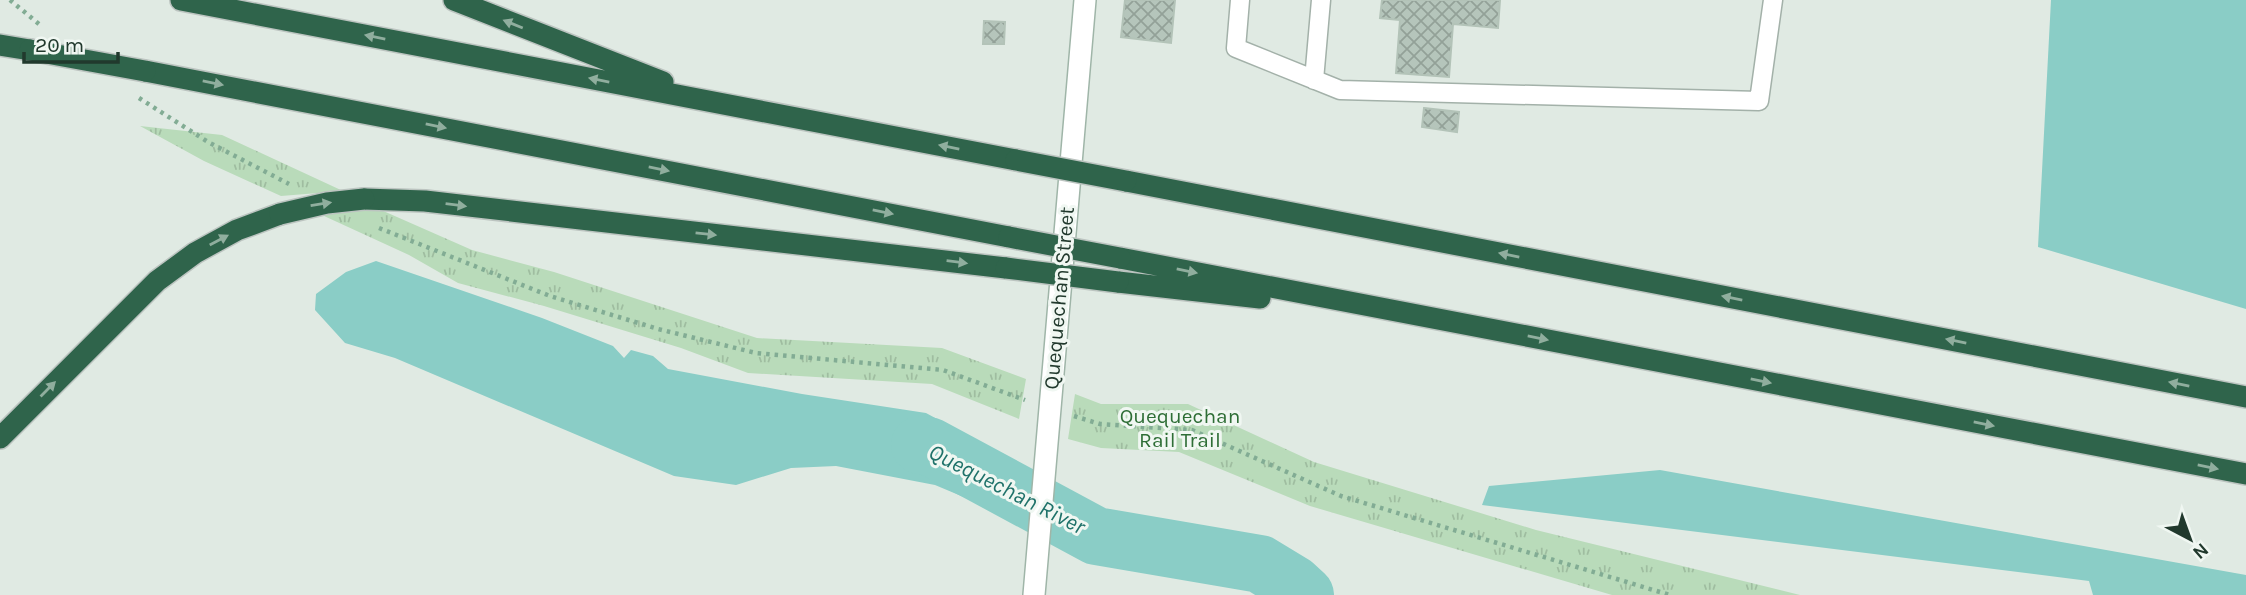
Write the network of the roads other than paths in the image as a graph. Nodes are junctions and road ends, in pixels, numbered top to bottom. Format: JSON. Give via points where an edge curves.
{"nodes":[{"id":1,"x":181,"y":0,"type":"edge"},
{"id":2,"x":454,"y":0,"type":"edge"},
{"id":3,"x":1085,"y":0,"type":"edge"},
{"id":4,"x":1240,"y":0,"type":"edge"},
{"id":5,"x":1321,"y":0,"type":"edge"},
{"id":6,"x":1773,"y":0,"type":"edge"},
{"id":7,"x":0,"y":45,"type":"edge"},
{"id":8,"x":1314,"y":79,"type":"junction"},
{"id":9,"x":714,"y":102,"type":"junction"},
{"id":10,"x":1422,"y":317,"type":"junction"},
{"id":11,"x":2246,"y":397,"type":"edge"},
{"id":12,"x":0,"y":438,"type":"edge"},
{"id":13,"x":2246,"y":474,"type":"edge"},
{"id":14,"x":1034,"y":595,"type":"edge"}],
"edges":[{"from":9,"to":1,"type":"highway","one_way":true},
{"from":9,"to":2,"type":"highway","one_way":true},
{"from":3,"to":14,"type":"main road","name":"Quequechan Street"},
{"from":4,"to":8,"type":"lane","via":[[1236,48]]},
{"from":5,"to":8,"type":"lane"},
{"from":6,"to":8,"type":"lane","via":[[1759,101],[1340,90]]},
{"from":7,"to":10,"type":"highway","one_way":true,"bridge":true},
{"from":11,"to":9,"type":"highway","one_way":true,"bridge":true},
{"from":12,"to":10,"type":"highway","one_way":true,"bridge":true,"via":[[157,281],[194,253],[280,214],[363,199],[425,201]]},
{"from":10,"to":13,"type":"highway","one_way":true}]}
